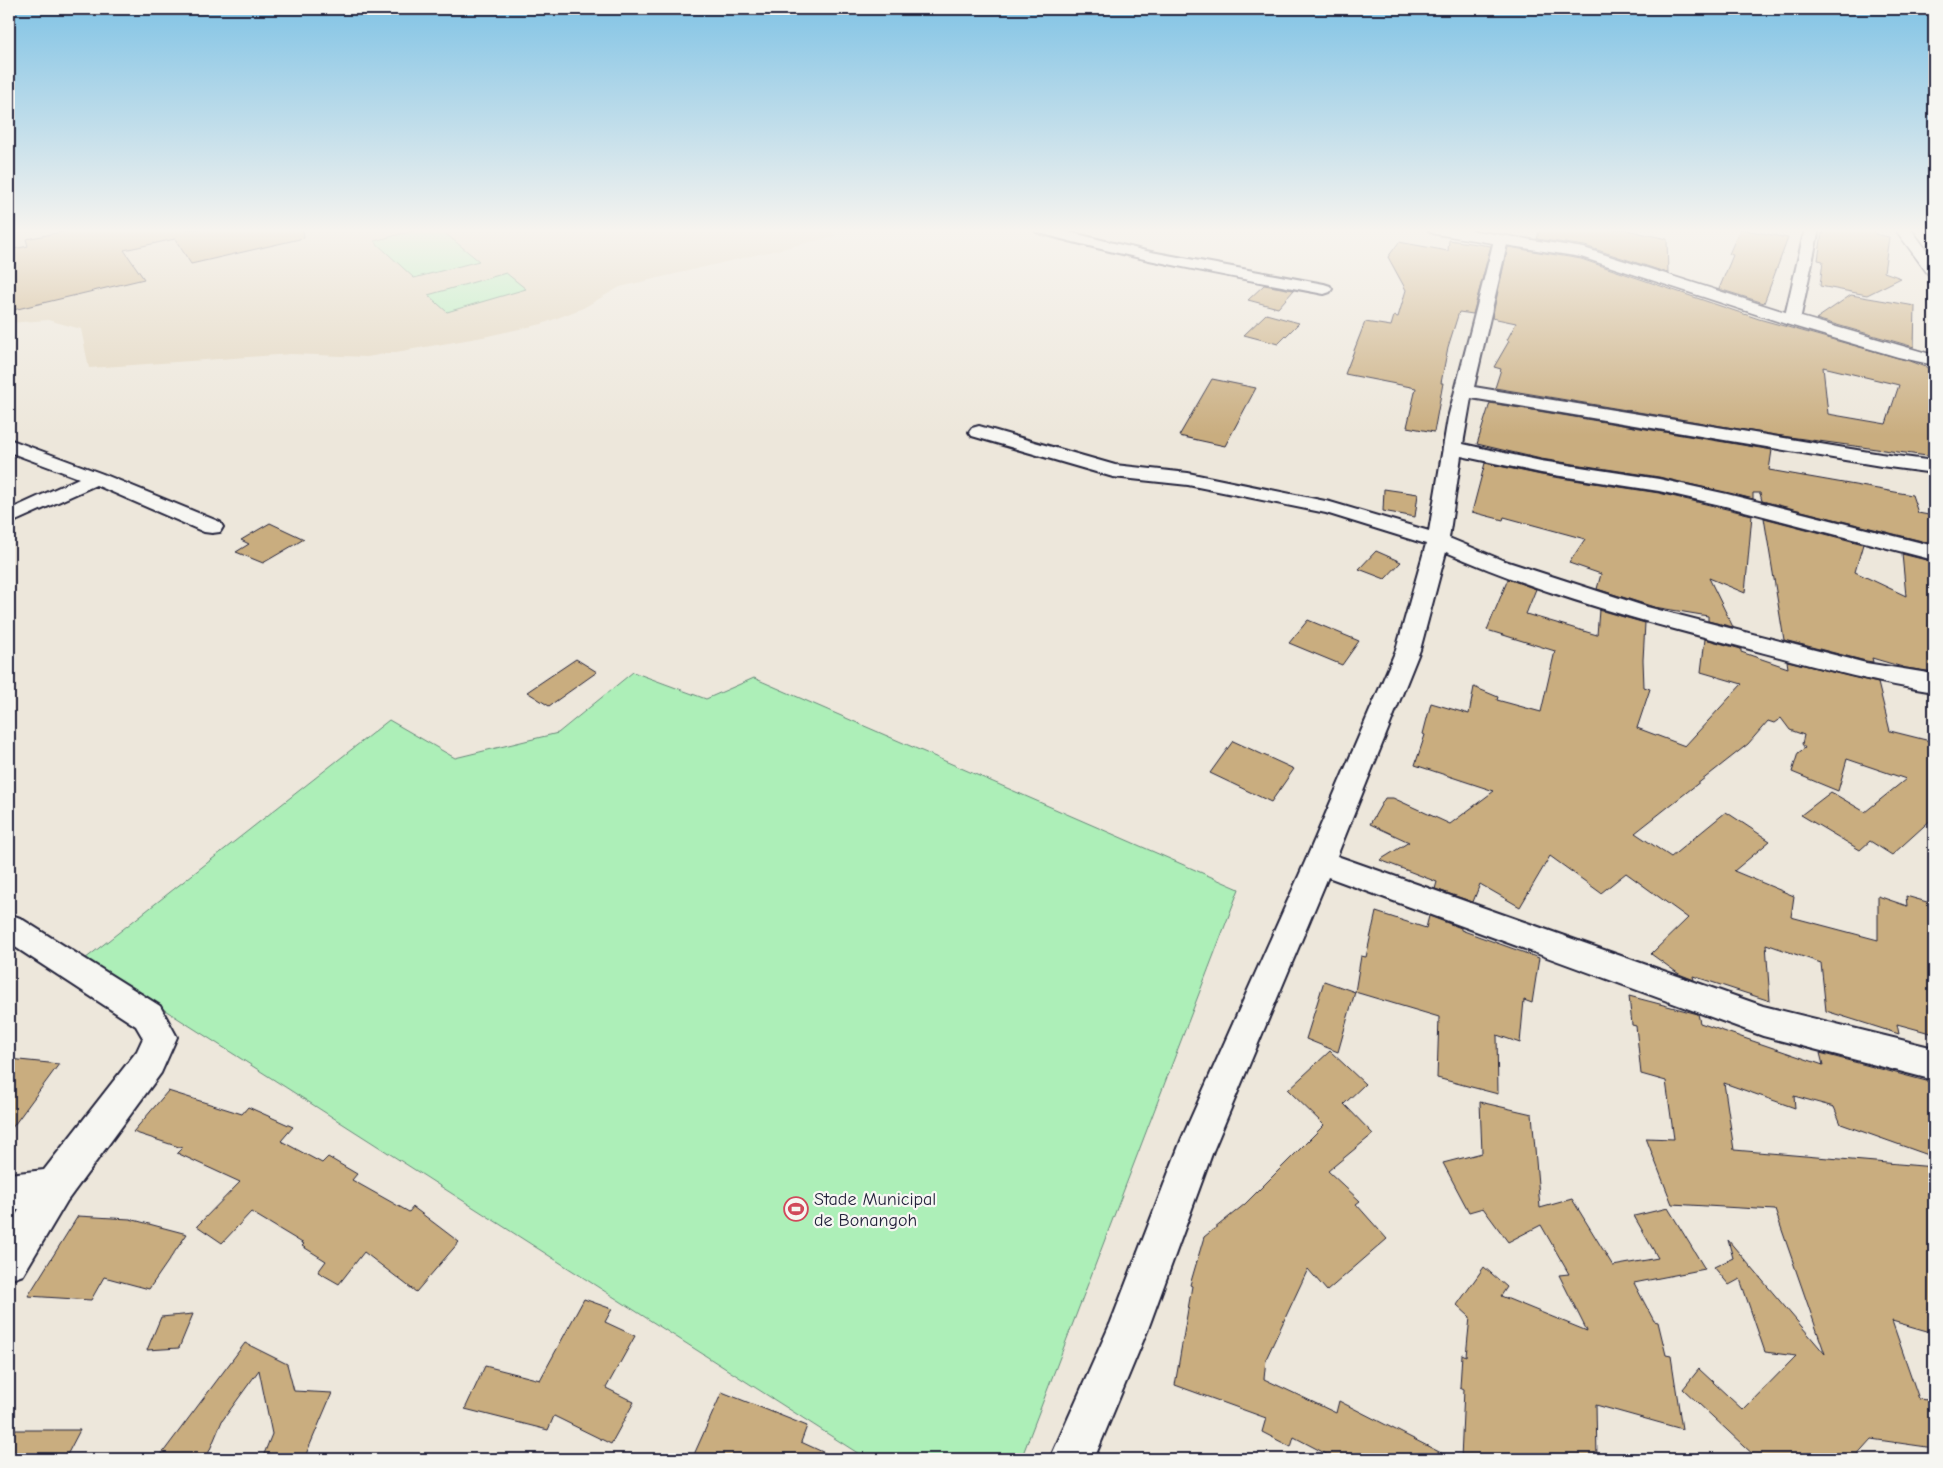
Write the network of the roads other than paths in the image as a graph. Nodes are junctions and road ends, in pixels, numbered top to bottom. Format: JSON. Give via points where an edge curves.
{"nodes":[{"id":1,"x":1487,"y":298,"type":"edge"},
{"id":2,"x":1722,"y":298,"type":"edge"},
{"id":3,"x":1797,"y":298,"type":"edge"},
{"id":4,"x":1792,"y":320,"type":"junction"},
{"id":5,"x":1934,"y":360,"type":"edge"},
{"id":6,"x":1465,"y":391,"type":"junction"},
{"id":7,"x":979,"y":432,"type":"dead end"},
{"id":8,"x":9,"y":445,"type":"edge"},
{"id":9,"x":1452,"y":448,"type":"junction"},
{"id":10,"x":1934,"y":467,"type":"edge"},
{"id":11,"x":96,"y":478,"type":"junction"},
{"id":12,"x":9,"y":518,"type":"edge"},
{"id":13,"x":212,"y":527,"type":"dead end"},
{"id":14,"x":1438,"y":540,"type":"junction"},
{"id":15,"x":1934,"y":553,"type":"edge"},
{"id":16,"x":1934,"y":683,"type":"edge"},
{"id":17,"x":1320,"y":862,"type":"junction"},
{"id":18,"x":9,"y":927,"type":"edge"},
{"id":19,"x":1934,"y":1064,"type":"edge"},
{"id":20,"x":54,"y":1188,"type":"junction"},
{"id":21,"x":9,"y":1192,"type":"edge"},
{"id":22,"x":9,"y":1261,"type":"edge"},
{"id":23,"x":1072,"y":1459,"type":"edge"}],
"edges":[{"from":1,"to":6,"type":"street"},
{"from":2,"to":4,"type":"main road"},
{"from":3,"to":4,"type":"street"},
{"from":4,"to":5,"type":"main road"},
{"from":6,"to":9,"type":"street"},
{"from":6,"to":10,"type":"street"},
{"from":7,"to":14,"type":"street","via":[[1113,471],[1188,479],[1330,508]]},
{"from":8,"to":11,"type":"street"},
{"from":9,"to":14,"type":"street"},
{"from":9,"to":15,"type":"street","via":[[1541,467],[1698,493]]},
{"from":11,"to":12,"type":"street"},
{"from":11,"to":13,"type":"street"},
{"from":14,"to":16,"type":"street","via":[[1494,566],[1640,613],[1866,671]]},
{"from":14,"to":17,"type":"street","via":[[1408,650]]},
{"from":17,"to":19,"type":"street","via":[[1764,1021]]},
{"from":17,"to":23,"type":"street","via":[[1195,1151],[1128,1328]]},
{"from":18,"to":20,"type":"street","via":[[148,1016],[160,1037],[149,1062]]},
{"from":20,"to":21,"type":"street"},
{"from":20,"to":22,"type":"street"}]}
